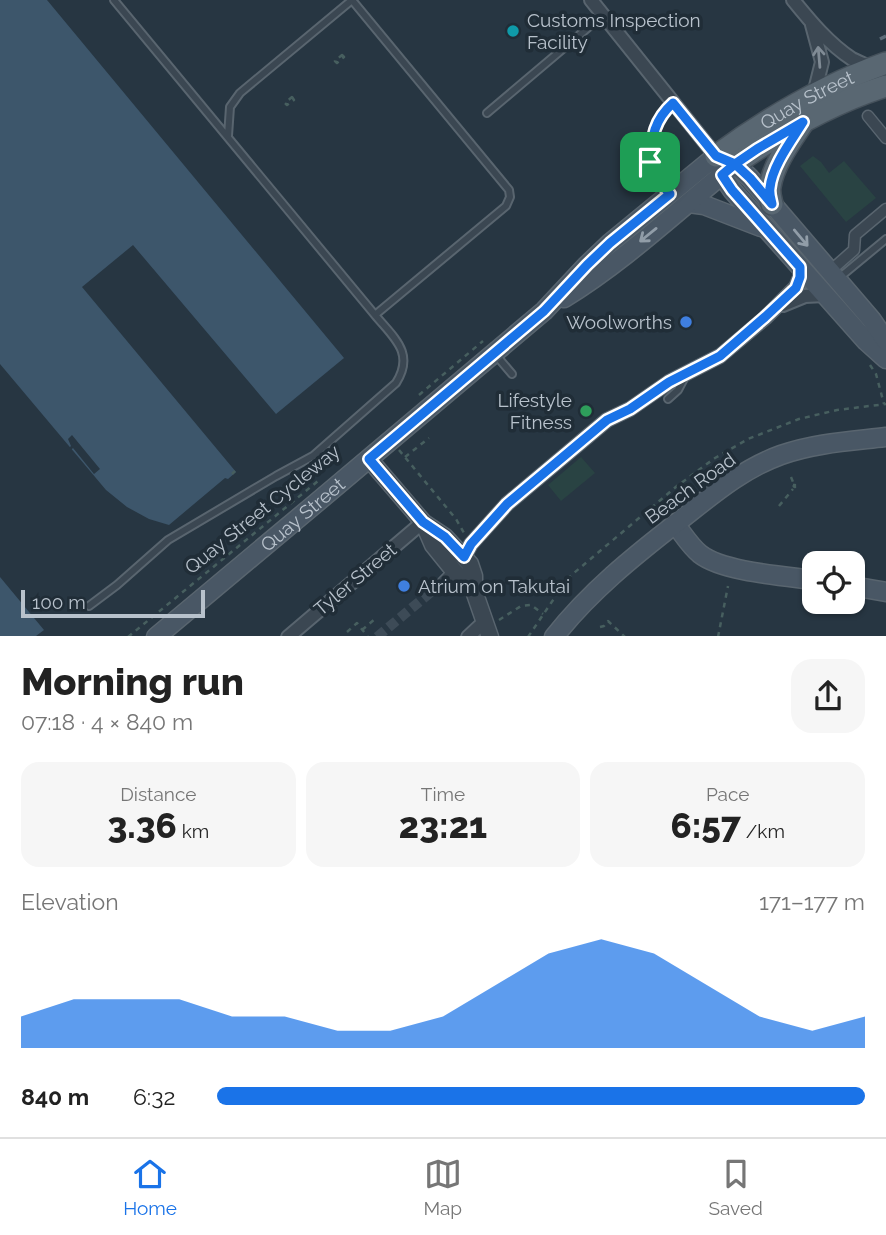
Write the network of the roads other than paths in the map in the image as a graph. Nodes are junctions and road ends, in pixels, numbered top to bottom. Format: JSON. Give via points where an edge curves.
{"nodes":[{"id":1,"x":114,"y":0,"type":"edge"},
{"id":2,"x":352,"y":0,"type":"edge"},
{"id":3,"x":591,"y":0,"type":"edge"},
{"id":4,"x":793,"y":0,"type":"edge"},
{"id":5,"x":603,"y":15,"type":"junction"},
{"id":6,"x":811,"y":22,"type":"junction"},
{"id":7,"x":879,"y":65,"type":"edge"},
{"id":8,"x":886,"y":86,"type":"edge"},
{"id":9,"x":814,"y":94,"type":"junction"},
{"id":10,"x":673,"y":103,"type":"junction"},
{"id":11,"x":487,"y":113,"type":"dead end"},
{"id":12,"x":868,"y":116,"type":"dead end"},
{"id":13,"x":803,"y":122,"type":"junction"},
{"id":14,"x":228,"y":136,"type":"junction"},
{"id":15,"x":886,"y":138,"type":"edge"},
{"id":16,"x":724,"y":165,"type":"junction"},
{"id":17,"x":670,"y":194,"type":"junction"},
{"id":18,"x":689,"y":203,"type":"junction"},
{"id":19,"x":772,"y":204,"type":"junction"},
{"id":20,"x":886,"y":209,"type":"edge"},
{"id":21,"x":765,"y":228,"type":"junction"},
{"id":22,"x":886,"y":239,"type":"edge"},
{"id":23,"x":800,"y":267,"type":"junction"},
{"id":24,"x":833,"y":276,"type":"junction"},
{"id":25,"x":825,"y":295,"type":"junction"},
{"id":26,"x":777,"y":307,"type":"junction"},
{"id":27,"x":544,"y":311,"type":"junction"},
{"id":28,"x":375,"y":315,"type":"junction"},
{"id":29,"x":886,"y":341,"type":"edge"},
{"id":30,"x":494,"y":353,"type":"junction"},
{"id":31,"x":878,"y":362,"type":"edge"},
{"id":32,"x":686,"y":373,"type":"junction"},
{"id":33,"x":512,"y":374,"type":"dead end"},
{"id":34,"x":667,"y":399,"type":"dead end"},
{"id":35,"x":886,"y":437,"type":"edge"},
{"id":36,"x":369,"y":459,"type":"junction"},
{"id":37,"x":423,"y":522,"type":"junction"},
{"id":38,"x":675,"y":524,"type":"junction"},
{"id":39,"x":464,"y":557,"type":"junction"},
{"id":40,"x":802,"y":578,"type":"edge"},
{"id":41,"x":865,"y":588,"type":"edge"},
{"id":42,"x":474,"y":591,"type":"junction"},
{"id":43,"x":886,"y":592,"type":"edge"},
{"id":44,"x":89,"y":606,"type":"dead end"},
{"id":45,"x":491,"y":626,"type":"edge"},
{"id":46,"x":548,"y":630,"type":"edge"},
{"id":47,"x":165,"y":634,"type":"edge"},
{"id":48,"x":288,"y":636,"type":"edge"},
{"id":49,"x":468,"y":636,"type":"edge"}],
"edges":[{"from":1,"to":14,"type":"lane"},
{"from":2,"to":14,"type":"lane","via":[[240,93],[230,107]]},
{"from":2,"to":28,"type":"lane","via":[[509,190],[510,197],[506,206]]},
{"from":3,"to":5,"type":"street"},
{"from":4,"to":6,"type":"street"},
{"from":5,"to":10,"type":"street"},
{"from":5,"to":11,"type":"lane"},
{"from":6,"to":7,"type":"street","via":[[854,60]]},
{"from":9,"to":6,"type":"street","one_way":true,"via":[[822,62]]},
{"from":7,"to":9,"type":"main road","name":"Quay Street"},
{"from":8,"to":13,"type":"main road","name":"Quay Street"},
{"from":9,"to":16,"type":"main road","name":"Quay Street","via":[[749,131]]},
{"from":10,"to":16,"type":"street"},
{"from":10,"to":17,"type":"lane","via":[[659,119],[650,162]]},
{"from":12,"to":15,"type":"street"},
{"from":13,"to":16,"type":"main road","name":"Quay Street"},
{"from":13,"to":19,"type":"main road","via":[[772,179]]},
{"from":14,"to":28,"type":"lane"},
{"from":16,"to":17,"type":"main road","name":"Quay Street"},
{"from":16,"to":18,"type":"main road","name":"Quay Street"},
{"from":16,"to":19,"type":"main road","via":[[750,178]]},
{"from":16,"to":21,"type":"main road","via":[[732,190]]},
{"from":17,"to":27,"type":"main road","name":"Quay Street","via":[[610,243]]},
{"from":18,"to":21,"type":"main road"},
{"from":18,"to":27,"type":"main road","name":"Quay Street","one_way":true,"via":[[586,285]]},
{"from":19,"to":24,"type":"main road","one_way":true},
{"from":20,"to":24,"type":"street","via":[[855,234],[854,250]]},
{"from":21,"to":23,"type":"main road"},
{"from":22,"to":24,"type":"lane"},
{"from":23,"to":25,"type":"main road"},
{"from":23,"to":26,"type":"street","via":[[796,288]]},
{"from":24,"to":29,"type":"main road"},
{"from":25,"to":26,"type":"street","via":[[805,296]]},
{"from":25,"to":31,"type":"main road","via":[[866,341]]},
{"from":26,"to":32,"type":"street","via":[[720,356]]},
{"from":27,"to":30,"type":"main road","name":"Quay Street"},
{"from":28,"to":44,"type":"lane","via":[[405,357],[396,383],[313,456],[168,540]]},
{"from":30,"to":33,"type":"lane"},
{"from":30,"to":36,"type":"main road","name":"Quay Street"},
{"from":32,"to":34,"type":"lane","via":[[678,390]]},
{"from":32,"to":39,"type":"street","via":[[612,416],[507,504]]},
{"from":35,"to":38,"type":"main road","name":"Beach Road","via":[[783,454],[743,473]]},
{"from":36,"to":37,"type":"street"},
{"from":36,"to":47,"type":"main road","name":"Quay Street"},
{"from":37,"to":39,"type":"street"},
{"from":37,"to":42,"type":"street","via":[[448,576]]},
{"from":37,"to":48,"type":"street","name":"Tyler Street"},
{"from":38,"to":40,"type":"main road","via":[[708,559]]},
{"from":38,"to":46,"type":"main road","name":"Beach Road"},
{"from":39,"to":42,"type":"street","via":[[472,570]]},
{"from":41,"to":43,"type":"main road"},
{"from":42,"to":45,"type":"street"},
{"from":45,"to":49,"type":"street"}]}
